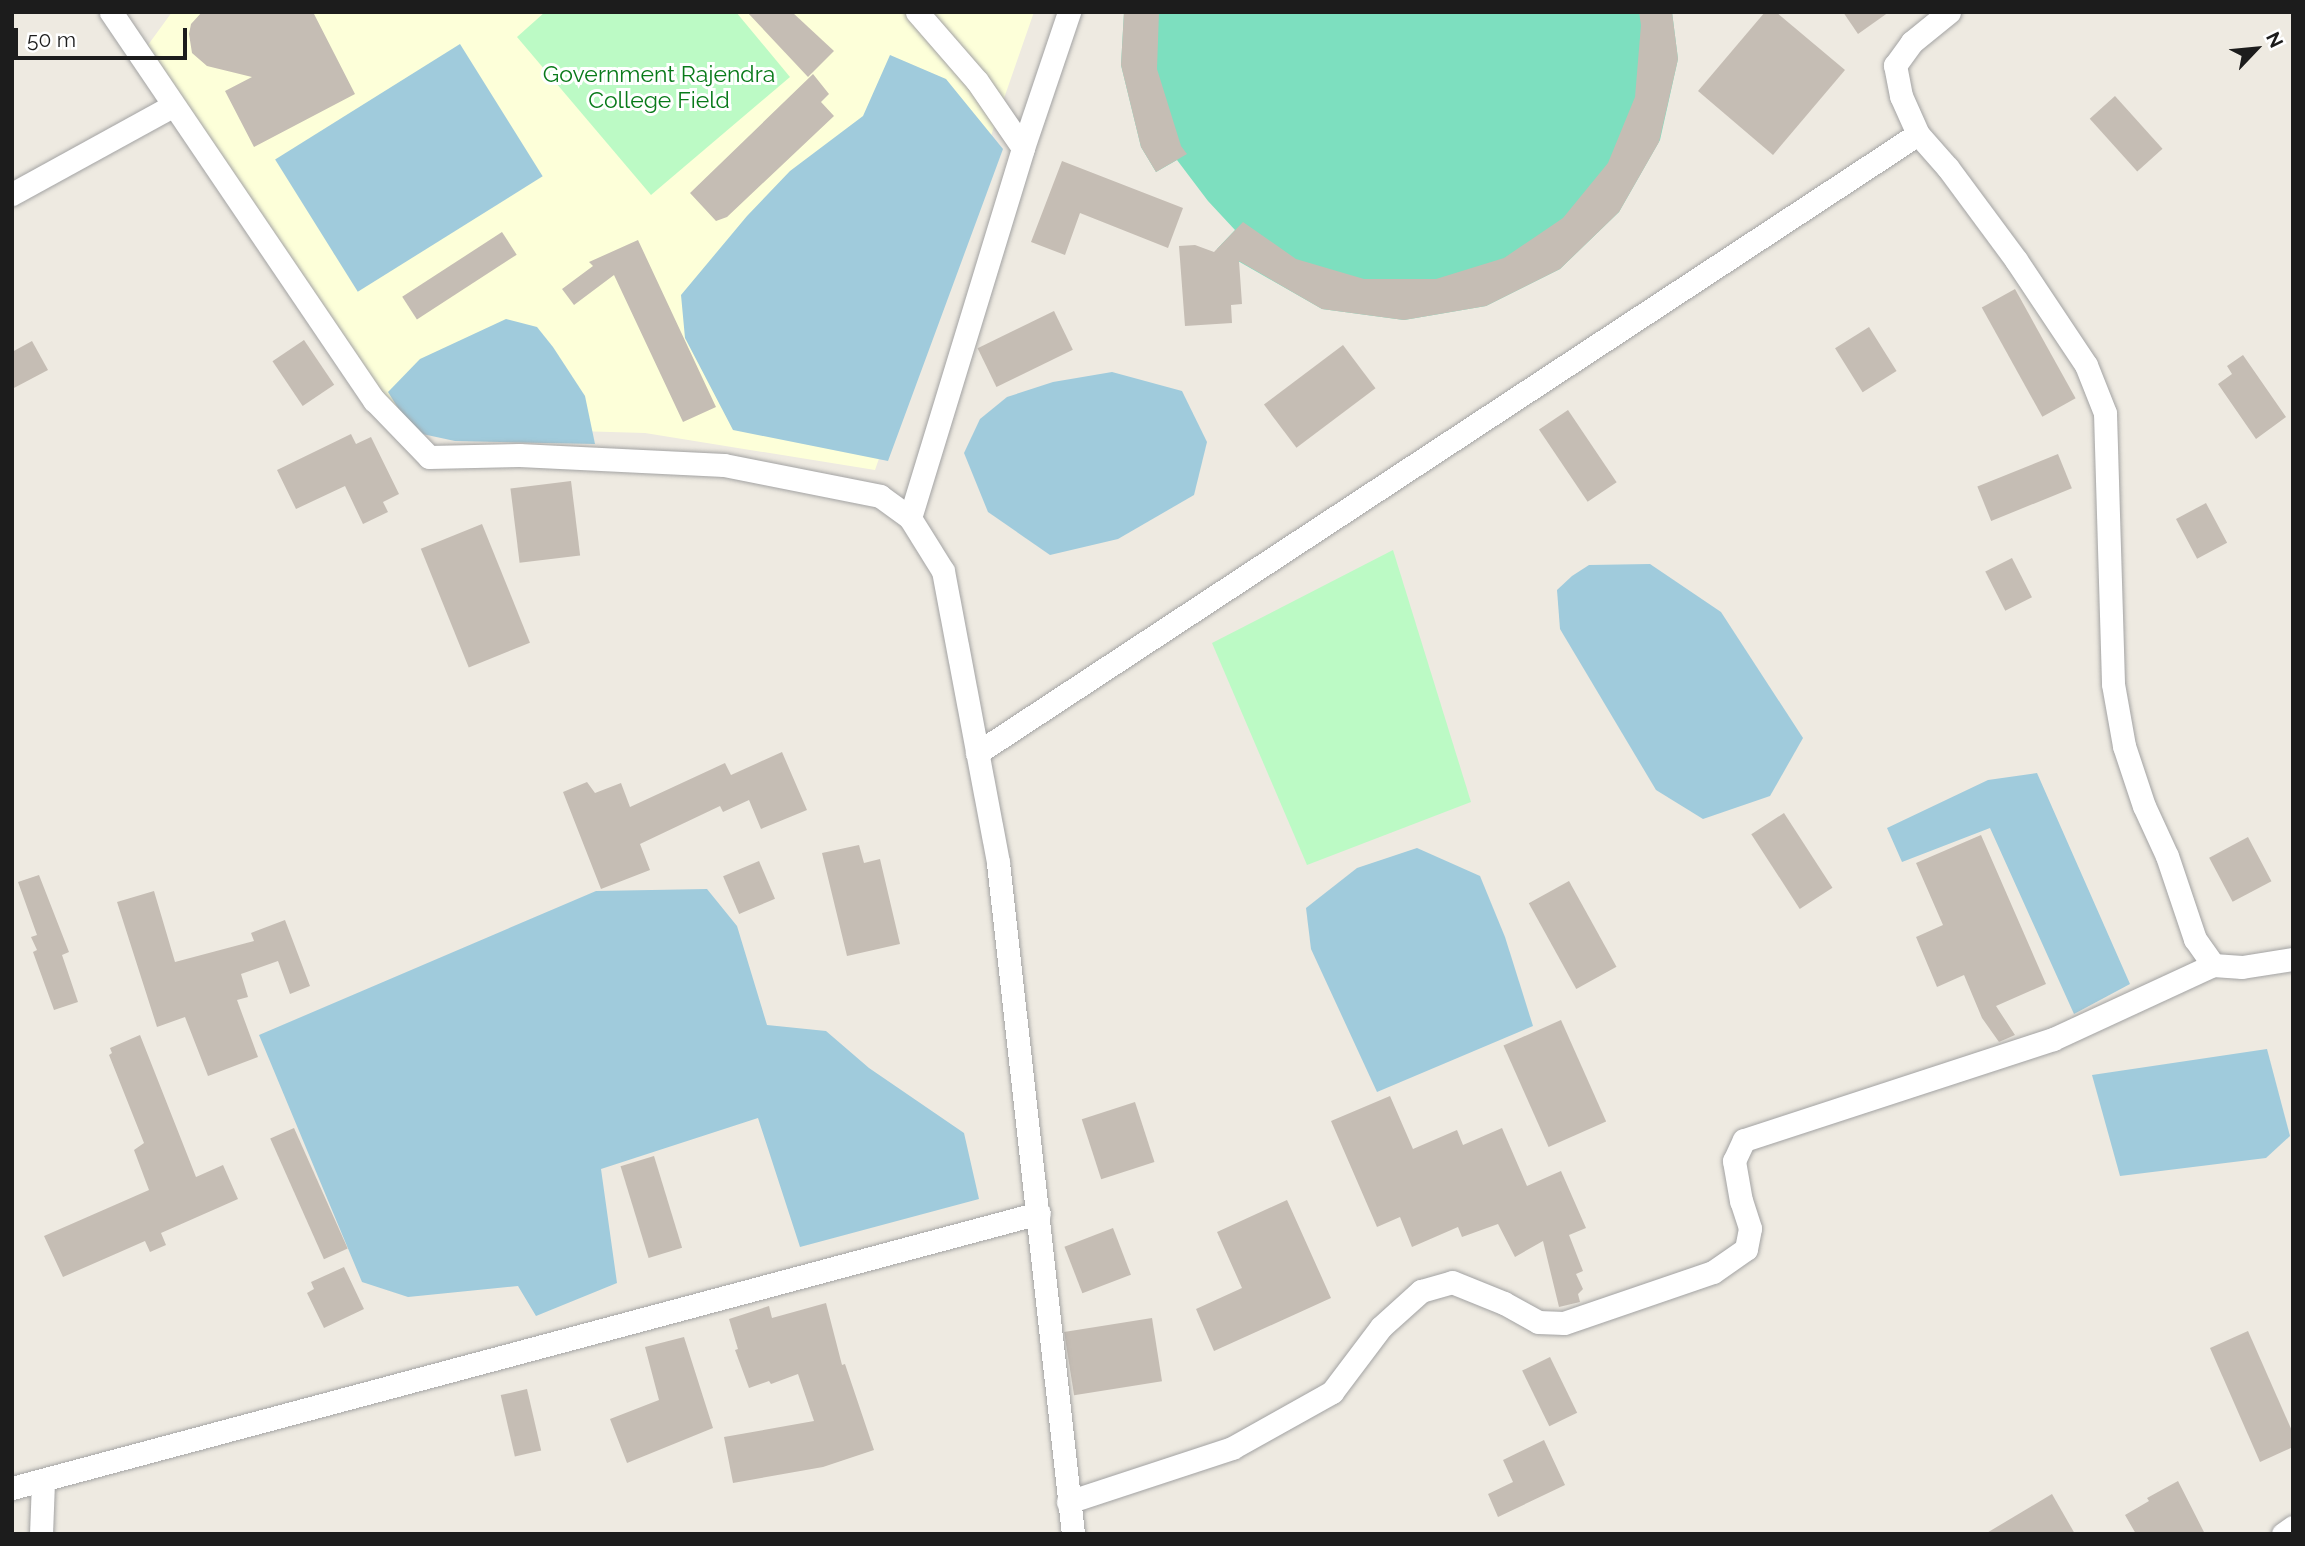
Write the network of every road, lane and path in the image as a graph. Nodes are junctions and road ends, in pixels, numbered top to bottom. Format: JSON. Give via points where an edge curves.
{"nodes":[{"id":1,"x":111,"y":12,"type":"edge"},
{"id":2,"x":917,"y":12,"type":"edge"},
{"id":3,"x":1069,"y":12,"type":"edge"},
{"id":4,"x":1949,"y":12,"type":"edge"},
{"id":5,"x":172,"y":106,"type":"junction"},
{"id":6,"x":1918,"y":134,"type":"junction"},
{"id":7,"x":1024,"y":148,"type":"junction"},
{"id":8,"x":12,"y":194,"type":"edge"},
{"id":9,"x":910,"y":518,"type":"junction"},
{"id":10,"x":977,"y":753,"type":"junction"},
{"id":11,"x":2293,"y":959,"type":"edge"},
{"id":12,"x":2213,"y":965,"type":"junction"},
{"id":13,"x":1039,"y":1213,"type":"junction"},
{"id":14,"x":43,"y":1481,"type":"junction"},
{"id":15,"x":12,"y":1488,"type":"edge"},
{"id":16,"x":1068,"y":1502,"type":"junction"},
{"id":17,"x":2293,"y":1527,"type":"edge"},
{"id":18,"x":41,"y":1534,"type":"edge"},
{"id":19,"x":1073,"y":1534,"type":"edge"},
{"id":20,"x":2283,"y":1534,"type":"edge"}],
"edges":[{"from":1,"to":5,"type":"street"},
{"from":2,"to":7,"type":"street","via":[[977,80]]},
{"from":3,"to":7,"type":"street"},
{"from":4,"to":6,"type":"street","via":[[1912,42],[1895,65]]},
{"from":5,"to":8,"type":"street"},
{"from":5,"to":9,"type":"street","via":[[374,400],[429,457],[519,455],[724,465],[880,496]]},
{"from":6,"to":10,"type":"street"},
{"from":6,"to":12,"type":"street","via":[[1956,178],[2058,322],[2086,365],[2105,413],[2113,684],[2124,746],[2195,939]]},
{"from":7,"to":9,"type":"street"},
{"from":9,"to":10,"type":"street","via":[[943,571]]},
{"from":10,"to":13,"type":"street","via":[[998,863]]},
{"from":11,"to":12,"type":"street","via":[[2242,967]]},
{"from":12,"to":16,"type":"street","via":[[2053,1039],[1744,1140],[1734,1161],[1750,1228],[1746,1249],[1713,1272],[1563,1323],[1538,1322],[1452,1282],[1421,1291],[1381,1327],[1332,1392],[1232,1448]]},
{"from":13,"to":14,"type":"street"},
{"from":13,"to":16,"type":"street"},
{"from":14,"to":15,"type":"street"},
{"from":14,"to":18,"type":"street"},
{"from":16,"to":19,"type":"street"},
{"from":17,"to":20,"type":"street"}]}
